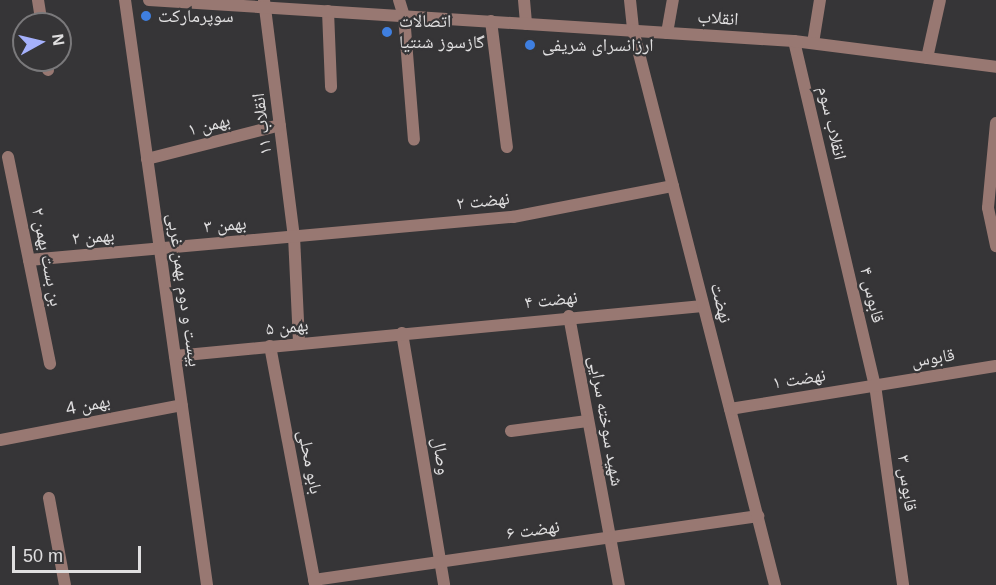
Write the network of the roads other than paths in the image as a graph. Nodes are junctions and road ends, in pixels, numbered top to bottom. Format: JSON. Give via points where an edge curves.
{"nodes":[{"id":1,"x":125,"y":0,"type":"edge"},
{"id":2,"x":149,"y":0,"type":"edge"},
{"id":3,"x":399,"y":0,"type":"edge"},
{"id":4,"x":525,"y":0,"type":"edge"},
{"id":5,"x":630,"y":0,"type":"edge"},
{"id":6,"x":674,"y":0,"type":"edge"},
{"id":7,"x":820,"y":0,"type":"edge"},
{"id":8,"x":940,"y":0,"type":"edge"},
{"id":9,"x":265,"y":4,"type":"edge"},
{"id":10,"x":328,"y":11,"type":"junction"},
{"id":11,"x":404,"y":16,"type":"junction"},
{"id":12,"x":491,"y":21,"type":"junction"},
{"id":13,"x":526,"y":24,"type":"junction"},
{"id":14,"x":633,"y":30,"type":"junction"},
{"id":15,"x":667,"y":33,"type":"junction"},
{"id":16,"x":794,"y":41,"type":"junction"},
{"id":17,"x":813,"y":43,"type":"junction"},
{"id":18,"x":927,"y":58,"type":"junction"},
{"id":19,"x":996,"y":67,"type":"edge"},
{"id":20,"x":331,"y":87,"type":"dead end"},
{"id":21,"x":996,"y":123,"type":"edge"},
{"id":22,"x":280,"y":125,"type":"junction"},
{"id":23,"x":414,"y":140,"type":"dead end"},
{"id":24,"x":507,"y":147,"type":"dead end"},
{"id":25,"x":8,"y":157,"type":"dead end"},
{"id":26,"x":147,"y":159,"type":"junction"},
{"id":27,"x":673,"y":186,"type":"junction"},
{"id":28,"x":834,"y":213,"type":"joint"},
{"id":29,"x":294,"y":236,"type":"junction"},
{"id":30,"x":996,"y":246,"type":"edge"},
{"id":31,"x":160,"y":249,"type":"junction"},
{"id":32,"x":29,"y":260,"type":"junction"},
{"id":33,"x":704,"y":306,"type":"junction"},
{"id":34,"x":569,"y":316,"type":"junction"},
{"id":35,"x":402,"y":333,"type":"junction"},
{"id":36,"x":299,"y":343,"type":"junction"},
{"id":37,"x":270,"y":346,"type":"junction"},
{"id":38,"x":175,"y":356,"type":"junction"},
{"id":39,"x":50,"y":364,"type":"dead end"},
{"id":40,"x":996,"y":366,"type":"edge"},
{"id":41,"x":875,"y":385,"type":"junction"},
{"id":42,"x":182,"y":405,"type":"junction"},
{"id":43,"x":730,"y":409,"type":"junction"},
{"id":44,"x":587,"y":421,"type":"junction"},
{"id":45,"x":511,"y":432,"type":"dead end"},
{"id":46,"x":0,"y":440,"type":"edge"},
{"id":47,"x":49,"y":498,"type":"dead end"},
{"id":48,"x":758,"y":516,"type":"junction"},
{"id":49,"x":607,"y":535,"type":"junction"},
{"id":50,"x":441,"y":561,"type":"junction"},
{"id":51,"x":314,"y":582,"type":"edge"},
{"id":52,"x":65,"y":585,"type":"edge"},
{"id":53,"x":207,"y":585,"type":"edge"},
{"id":54,"x":444,"y":585,"type":"edge"},
{"id":55,"x":619,"y":585,"type":"edge"},
{"id":56,"x":775,"y":585,"type":"edge"},
{"id":57,"x":903,"y":585,"type":"edge"}],
"edges":[{"from":1,"to":26,"type":"street","name":"بیست و دوم بهمن غربی"},
{"from":2,"to":9,"type":"street","name":"انقلاب"},
{"from":3,"to":11,"type":"street"},
{"from":4,"to":13,"type":"street"},
{"from":5,"to":14,"type":"street","name":"نهضت"},
{"from":6,"to":15,"type":"street"},
{"from":7,"to":17,"type":"street"},
{"from":8,"to":18,"type":"street"},
{"from":9,"to":10,"type":"street","name":"انقلاب"},
{"from":9,"to":22,"type":"street","name":"۱۱ انقلاب"},
{"from":10,"to":11,"type":"street","name":"انقلاب"},
{"from":10,"to":20,"type":"street"},
{"from":11,"to":12,"type":"street","name":"انقلاب"},
{"from":11,"to":23,"type":"street"},
{"from":12,"to":13,"type":"street","name":"انقلاب"},
{"from":12,"to":24,"type":"street"},
{"from":13,"to":14,"type":"street","name":"انقلاب"},
{"from":14,"to":15,"type":"street","name":"انقلاب"},
{"from":14,"to":27,"type":"street","name":"نهضت"},
{"from":15,"to":16,"type":"street","name":"انقلاب"},
{"from":16,"to":17,"type":"street","name":"انقلاب"},
{"from":16,"to":28,"type":"street","name":"انقلاب سوم"},
{"from":17,"to":18,"type":"street","name":"انقلاب"},
{"from":18,"to":19,"type":"street","name":"انقلاب"},
{"from":21,"to":30,"type":"street","via":[[988,208]]},
{"from":22,"to":26,"type":"street","name":"۱ بهمن"},
{"from":22,"to":29,"type":"street","name":"۱۱ انقلاب"},
{"from":25,"to":32,"type":"street","name":"بن بست بهمن ۲"},
{"from":26,"to":31,"type":"street","name":"بیست و دوم بهمن غربی"},
{"from":27,"to":29,"type":"street","name":"۲ نهضت","via":[[513,217]]},
{"from":27,"to":33,"type":"street","name":"نهضت"},
{"from":28,"to":41,"type":"street","name":"۴ قابوس"},
{"from":29,"to":31,"type":"street","name":"۳ بهمن"},
{"from":29,"to":36,"type":"street","name":"۱۱ انقلاب"},
{"from":31,"to":32,"type":"street","name":"۲ بهمن"},
{"from":31,"to":38,"type":"street","name":"بیست و دوم بهمن غربی"},
{"from":32,"to":39,"type":"street","name":"بن بست بهمن ۲"},
{"from":33,"to":34,"type":"street","name":"۴ نهضت"},
{"from":33,"to":43,"type":"street","name":"نهضت"},
{"from":34,"to":35,"type":"street","name":"۴ نهضت"},
{"from":34,"to":44,"type":"street","name":"شهید سوخته سرایی"},
{"from":35,"to":36,"type":"street","name":"۵ بهمن"},
{"from":35,"to":50,"type":"street","name":"وصال"},
{"from":36,"to":37,"type":"street","name":"۵ بهمن"},
{"from":37,"to":38,"type":"street","name":"۵ بهمن"},
{"from":37,"to":51,"type":"street","name":"بابو محلی"},
{"from":38,"to":42,"type":"street","name":"بیست و دوم بهمن غربی"},
{"from":40,"to":41,"type":"street","name":"قابوس"},
{"from":41,"to":43,"type":"street","name":"۱ نهضت"},
{"from":41,"to":57,"type":"street","name":"۳ قابوس"},
{"from":42,"to":46,"type":"street","name":"بهمن 4"},
{"from":42,"to":53,"type":"street","name":"بیست و دوم بهمن غربی"},
{"from":43,"to":48,"type":"street","name":"نهضت"},
{"from":44,"to":45,"type":"street"},
{"from":44,"to":49,"type":"street","name":"شهید سوخته سرایی"},
{"from":47,"to":52,"type":"street"},
{"from":48,"to":49,"type":"street","name":"۶ نهضت"},
{"from":48,"to":56,"type":"street","name":"نهضت"},
{"from":49,"to":50,"type":"street","name":"۶ نهضت"},
{"from":49,"to":55,"type":"street","name":"شهید سوخته سرایی"},
{"from":50,"to":51,"type":"street","name":"۶ نهضت"},
{"from":50,"to":54,"type":"street","name":"وصال"}]}
